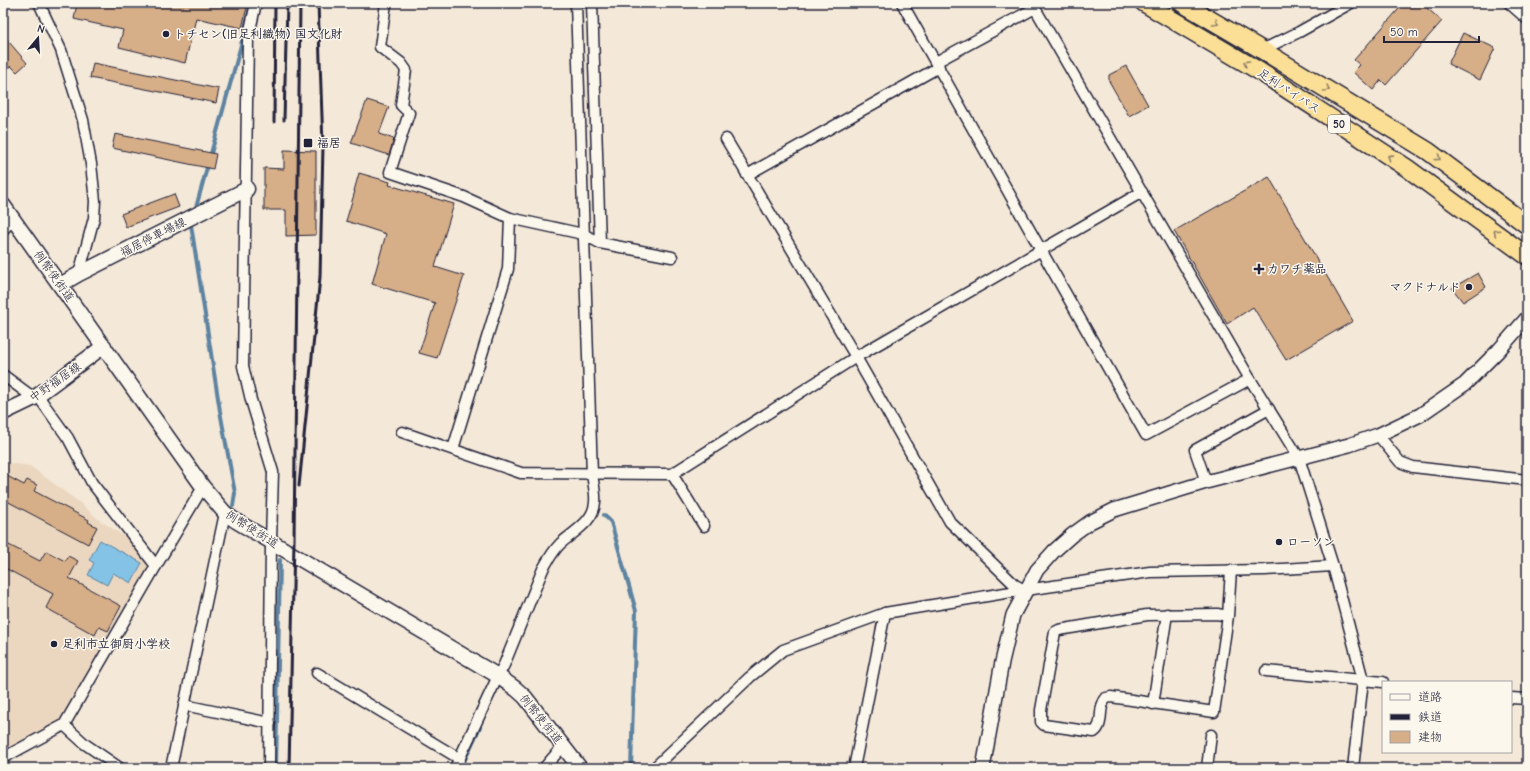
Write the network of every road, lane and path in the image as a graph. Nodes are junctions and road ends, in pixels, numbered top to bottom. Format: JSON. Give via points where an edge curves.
{"nodes":[{"id":1,"x":39,"y":3,"type":"edge"},
{"id":2,"x":256,"y":3,"type":"edge"},
{"id":3,"x":386,"y":3,"type":"edge"},
{"id":4,"x":576,"y":3,"type":"edge"},
{"id":5,"x":592,"y":3,"type":"edge"},
{"id":6,"x":902,"y":3,"type":"edge"},
{"id":7,"x":1144,"y":3,"type":"edge"},
{"id":8,"x":1182,"y":3,"type":"edge"},
{"id":9,"x":1351,"y":3,"type":"edge"},
{"id":10,"x":1509,"y":3,"type":"edge"},
{"id":11,"x":1034,"y":5,"type":"edge"},
{"id":12,"x":1527,"y":19,"type":"edge"},
{"id":13,"x":1262,"y":50,"type":"junction"},
{"id":14,"x":937,"y":64,"type":"junction"},
{"id":15,"x":726,"y":139,"type":"dead end"},
{"id":16,"x":747,"y":175,"type":"junction"},
{"id":17,"x":247,"y":189,"type":"junction"},
{"id":18,"x":1142,"y":192,"type":"junction"},
{"id":19,"x":3,"y":205,"type":"edge"},
{"id":20,"x":510,"y":218,"type":"junction"},
{"id":21,"x":13,"y":219,"type":"junction"},
{"id":22,"x":1527,"y":226,"type":"edge"},
{"id":23,"x":3,"y":230,"type":"edge"},
{"id":24,"x":583,"y":234,"type":"junction"},
{"id":25,"x":600,"y":242,"type":"junction"},
{"id":26,"x":1041,"y":250,"type":"junction"},
{"id":27,"x":1527,"y":256,"type":"edge"},
{"id":28,"x":672,"y":257,"type":"dead end"},
{"id":29,"x":79,"y":274,"type":"junction"},
{"id":30,"x":60,"y":285,"type":"junction"},
{"id":31,"x":1527,"y":318,"type":"edge"},
{"id":32,"x":104,"y":346,"type":"junction"},
{"id":33,"x":856,"y":358,"type":"junction"},
{"id":34,"x":3,"y":375,"type":"edge"},
{"id":35,"x":1250,"y":379,"type":"junction"},
{"id":36,"x":36,"y":397,"type":"junction"},
{"id":37,"x":1269,"y":409,"type":"junction"},
{"id":38,"x":3,"y":413,"type":"edge"},
{"id":39,"x":402,"y":432,"type":"dead end"},
{"id":40,"x":1378,"y":435,"type":"junction"},
{"id":41,"x":453,"y":448,"type":"junction"},
{"id":42,"x":1299,"y":458,"type":"junction"},
{"id":43,"x":592,"y":474,"type":"junction"},
{"id":44,"x":672,"y":474,"type":"junction"},
{"id":45,"x":1527,"y":480,"type":"edge"},
{"id":46,"x":1206,"y":482,"type":"junction"},
{"id":47,"x":204,"y":487,"type":"junction"},
{"id":48,"x":225,"y":513,"type":"junction"},
{"id":49,"x":704,"y":526,"type":"dead end"},
{"id":50,"x":271,"y":541,"type":"junction"},
{"id":51,"x":156,"y":566,"type":"junction"},
{"id":52,"x":1333,"y":566,"type":"junction"},
{"id":53,"x":1231,"y":570,"type":"junction"},
{"id":54,"x":1026,"y":590,"type":"junction"},
{"id":55,"x":885,"y":613,"type":"junction"},
{"id":56,"x":1168,"y":614,"type":"junction"},
{"id":57,"x":1228,"y":616,"type":"junction"},
{"id":58,"x":1266,"y":671,"type":"dead end"},
{"id":59,"x":317,"y":673,"type":"dead end"},
{"id":60,"x":498,"y":676,"type":"junction"},
{"id":61,"x":1363,"y":680,"type":"junction"},
{"id":62,"x":1382,"y":682,"type":"edge"},
{"id":63,"x":1512,"y":698,"type":"edge"},
{"id":64,"x":1527,"y":699,"type":"edge"},
{"id":65,"x":1153,"y":704,"type":"junction"},
{"id":66,"x":184,"y":705,"type":"junction"},
{"id":67,"x":270,"y":723,"type":"junction"},
{"id":68,"x":64,"y":725,"type":"junction"},
{"id":69,"x":1211,"y":735,"type":"dead end"},
{"id":70,"x":563,"y":746,"type":"junction"},
{"id":71,"x":3,"y":758,"type":"edge"},
{"id":72,"x":458,"y":764,"type":"edge"},
{"id":73,"x":120,"y":768,"type":"edge"},
{"id":74,"x":171,"y":768,"type":"edge"},
{"id":75,"x":269,"y":768,"type":"edge"},
{"id":76,"x":544,"y":768,"type":"edge"},
{"id":77,"x":580,"y":768,"type":"edge"},
{"id":78,"x":654,"y":768,"type":"edge"},
{"id":79,"x":854,"y":768,"type":"edge"},
{"id":80,"x":983,"y":768,"type":"edge"},
{"id":81,"x":1207,"y":768,"type":"edge"},
{"id":82,"x":1353,"y":768,"type":"edge"}],
"edges":[{"from":1,"to":29,"type":"street","via":[[61,50],[83,120],[91,164],[94,218]]},
{"from":2,"to":17,"type":"street","via":[[248,39]]},
{"from":3,"to":20,"type":"street","via":[[380,47],[406,70],[400,105],[409,113],[390,172],[464,198]]},
{"from":4,"to":24,"type":"street"},
{"from":5,"to":25,"type":"street"},
{"from":6,"to":14,"type":"street"},
{"from":27,"to":7,"type":"highway","name":"足利バイパス","number":"50","one_way":true,"via":[[1407,168],[1259,71]]},
{"from":8,"to":13,"type":"highway","name":"足利バイパス","number":"50","one_way":true},
{"from":9,"to":13,"type":"street"},
{"from":10,"to":12,"type":"street"},
{"from":11,"to":14,"type":"street"},
{"from":11,"to":18,"type":"street"},
{"from":13,"to":22,"type":"highway","name":"足利バイパス","number":"50","one_way":true,"via":[[1428,150]]},
{"from":14,"to":16,"type":"street"},
{"from":14,"to":26,"type":"street"},
{"from":15,"to":16,"type":"street"},
{"from":16,"to":33,"type":"street"},
{"from":17,"to":29,"type":"main road","name":"福居停車場線"},
{"from":17,"to":50,"type":"street","via":[[243,366],[273,472]]},
{"from":18,"to":26,"type":"street"},
{"from":18,"to":35,"type":"street"},
{"from":19,"to":21,"type":"main road","name":"例幣使街道"},
{"from":20,"to":24,"type":"street"},
{"from":20,"to":41,"type":"street","via":[[508,269]]},
{"from":21,"to":23,"type":"street"},
{"from":21,"to":30,"type":"main road","name":"例幣使街道"},
{"from":24,"to":25,"type":"street"},
{"from":24,"to":43,"type":"street"},
{"from":25,"to":28,"type":"street"},
{"from":26,"to":33,"type":"street"},
{"from":26,"to":35,"type":"street","via":[[1146,435]]},
{"from":29,"to":30,"type":"main road","name":"福居停車場線"},
{"from":30,"to":32,"type":"main road","name":"例幣使街道"},
{"from":31,"to":40,"type":"street","via":[[1465,384],[1420,415]]},
{"from":32,"to":36,"type":"main road","name":"中野福居線"},
{"from":32,"to":47,"type":"main road","name":"例幣使街道"},
{"from":33,"to":44,"type":"street"},
{"from":33,"to":54,"type":"street","via":[[950,522],[1015,585]]},
{"from":34,"to":36,"type":"street"},
{"from":35,"to":37,"type":"street"},
{"from":36,"to":38,"type":"main road","name":"中野福居線"},
{"from":36,"to":51,"type":"street","via":[[68,438],[92,483]]},
{"from":37,"to":42,"type":"street"},
{"from":37,"to":46,"type":"street","via":[[1195,450]]},
{"from":39,"to":41,"type":"street"},
{"from":40,"to":42,"type":"street"},
{"from":40,"to":45,"type":"street","via":[[1400,462],[1413,467]]},
{"from":41,"to":43,"type":"street","via":[[521,473]]},
{"from":42,"to":46,"type":"street"},
{"from":42,"to":52,"type":"street"},
{"from":43,"to":44,"type":"street"},
{"from":43,"to":60,"type":"street","via":[[595,503],[592,513],[581,527],[560,544],[542,569]]},
{"from":44,"to":49,"type":"street"},
{"from":46,"to":54,"type":"street","via":[[1114,510],[1090,522],[1054,551],[1037,570]]},
{"from":47,"to":48,"type":"main road","name":"例幣使街道"},
{"from":47,"to":51,"type":"street"},
{"from":48,"to":50,"type":"main road","name":"例幣使街道"},
{"from":48,"to":66,"type":"street"},
{"from":50,"to":60,"type":"main road","name":"例幣使街道"},
{"from":50,"to":67,"type":"street"},
{"from":51,"to":68,"type":"street"},
{"from":52,"to":53,"type":"street"},
{"from":52,"to":61,"type":"street"},
{"from":53,"to":54,"type":"street","via":[[1150,572]]},
{"from":53,"to":57,"type":"street"},
{"from":54,"to":55,"type":"street"},
{"from":54,"to":80,"type":"street","via":[[1013,615]]},
{"from":55,"to":78,"type":"street","via":[[783,650],[750,677]]},
{"from":55,"to":79,"type":"street"},
{"from":56,"to":57,"type":"street"},
{"from":56,"to":65,"type":"street"},
{"from":56,"to":65,"type":"street","via":[[1139,616],[1055,632],[1041,722],[1044,725],[1094,732],[1098,729],[1103,701],[1106,698]]},
{"from":57,"to":65,"type":"street","via":[[1214,712]]},
{"from":58,"to":61,"type":"street"},
{"from":59,"to":72,"type":"street"},
{"from":60,"to":70,"type":"main road","name":"例幣使街道","via":[[525,697]]},
{"from":60,"to":72,"type":"street"},
{"from":61,"to":62,"type":"street"},
{"from":61,"to":82,"type":"street"},
{"from":63,"to":64,"type":"street"},
{"from":66,"to":67,"type":"street"},
{"from":66,"to":74,"type":"street"},
{"from":67,"to":75,"type":"street"},
{"from":68,"to":71,"type":"street"},
{"from":68,"to":73,"type":"street"},
{"from":69,"to":81,"type":"street"},
{"from":70,"to":76,"type":"street"},
{"from":70,"to":77,"type":"main road","name":"例幣使街道"}]}
